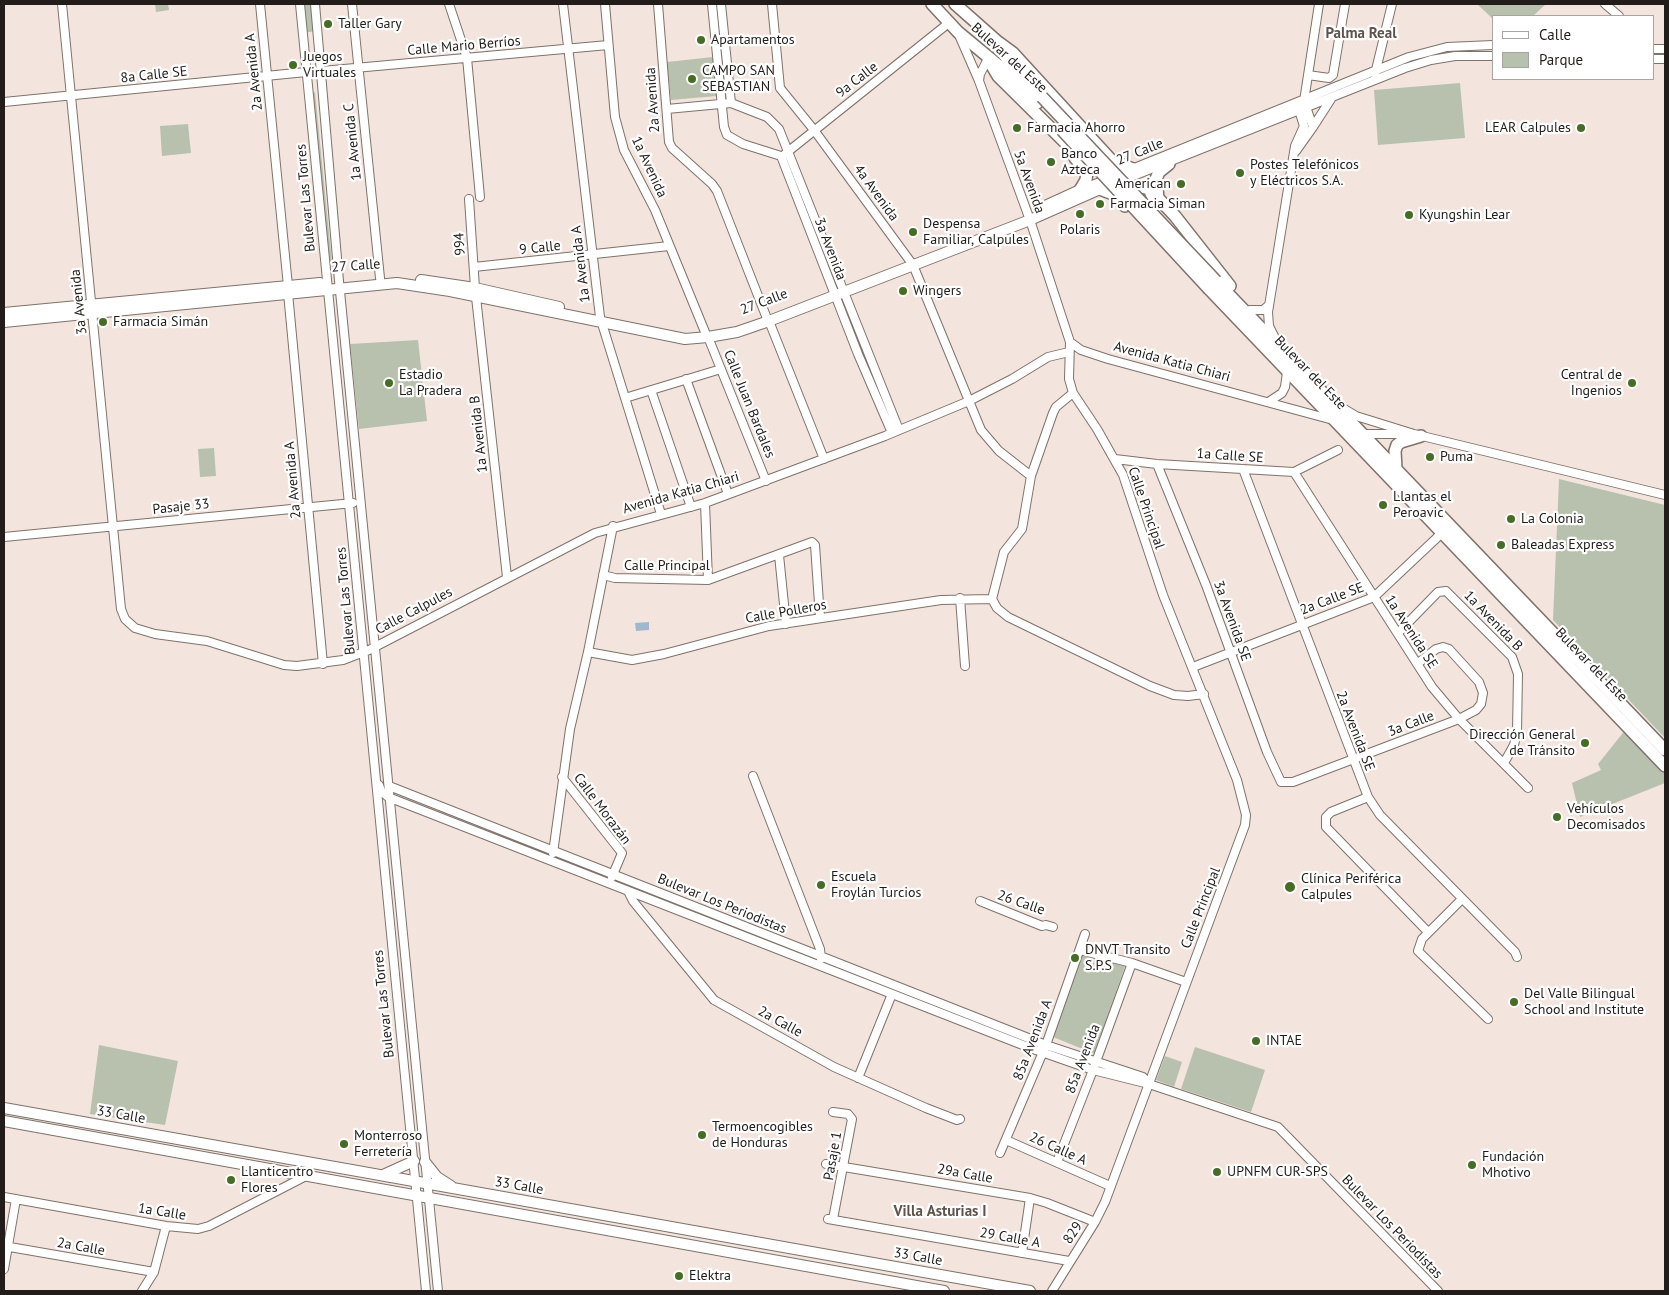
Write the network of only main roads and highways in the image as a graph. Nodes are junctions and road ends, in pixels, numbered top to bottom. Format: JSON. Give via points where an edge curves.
{"nodes":[{"id":1,"x":932,"y":4,"type":"edge"},
{"id":2,"x":955,"y":4,"type":"edge"},
{"id":3,"x":998,"y":42,"type":"junction"},
{"id":4,"x":988,"y":59,"type":"junction"},
{"id":5,"x":1040,"y":100,"type":"junction"},
{"id":6,"x":1064,"y":142,"type":"junction"},
{"id":7,"x":1101,"y":151,"type":"junction"},
{"id":8,"x":1169,"y":164,"type":"road end"},
{"id":9,"x":1133,"y":169,"type":"road end"},
{"id":10,"x":1100,"y":189,"type":"joint"},
{"id":11,"x":1080,"y":190,"type":"joint"},
{"id":12,"x":1133,"y":215,"type":"junction"},
{"id":13,"x":1029,"y":217,"type":"junction"},
{"id":14,"x":1193,"y":241,"type":"junction"},
{"id":15,"x":339,"y":281,"type":"junction"},
{"id":16,"x":1213,"y":285,"type":"junction"},
{"id":17,"x":476,"y":292,"type":"junction"},
{"id":18,"x":92,"y":309,"type":"junction"},
{"id":19,"x":4,"y":314,"type":"edge"},
{"id":20,"x":4,"y":322,"type":"edge"},
{"id":21,"x":1265,"y":349,"type":"junction"},
{"id":22,"x":1281,"y":349,"type":"junction"},
{"id":23,"x":1417,"y":435,"type":"road end"},
{"id":24,"x":1393,"y":473,"type":"junction"},
{"id":25,"x":1665,"y":750,"type":"edge"},
{"id":26,"x":1665,"y":766,"type":"edge"},
{"id":27,"x":4,"y":1108,"type":"edge"},
{"id":28,"x":4,"y":1121,"type":"edge"},
{"id":29,"x":414,"y":1162,"type":"road end"},
{"id":30,"x":425,"y":1162,"type":"road end"},
{"id":31,"x":378,"y":1176,"type":"junction"},
{"id":32,"x":463,"y":1190,"type":"junction"},
{"id":33,"x":944,"y":1291,"type":"edge"},
{"id":34,"x":1030,"y":1291,"type":"edge"}],
"edges":[{"from":1,"to":4,"type":"highway","name":"Bulevar del Este"},
{"from":2,"to":3,"type":"highway","name":"Bulevar del Este"},
{"from":3,"to":5,"type":"highway","name":"Bulevar del Este","via":[[1008,61]]},
{"from":3,"to":7,"type":"highway","via":[[1013,53]]},
{"from":4,"to":5,"type":"highway","name":"Bulevar del Este"},
{"from":4,"to":6,"type":"highway","via":[[998,76]]},
{"from":5,"to":16,"type":"highway","name":"Bulevar del Este","bridge":true},
{"from":6,"to":7,"type":"highway","via":[[1090,166],[1100,163]]},
{"from":6,"to":11,"type":"highway","via":[[1086,172],[1086,180]]},
{"from":7,"to":9,"type":"highway","via":[[1116,164]]},
{"from":8,"to":14,"type":"highway","via":[[1157,176],[1156,195]]},
{"from":10,"to":12,"type":"highway","via":[[1113,194]]},
{"from":10,"to":13,"type":"main road","name":"27 Calle"},
{"from":11,"to":13,"type":"main road","name":"27 Calle"},
{"from":12,"to":14,"type":"highway","via":[[1129,196],[1137,188],[1147,188],[1156,203]]},
{"from":12,"to":21,"type":"highway"},
{"from":13,"to":17,"type":"main road","name":"27 Calle","via":[[767,319],[707,335],[601,320]]},
{"from":14,"to":22,"type":"highway","via":[[1274,336]]},
{"from":15,"to":17,"type":"main road","name":"27 Calle","via":[[397,283]]},
{"from":15,"to":17,"type":"main road","name":"27 Calle","via":[[421,280]]},
{"from":15,"to":18,"type":"main road","name":"27 Calle","via":[[327,286]]},
{"from":16,"to":21,"type":"highway","name":"Bulevar del Este"},
{"from":16,"to":22,"type":"highway","name":"Bulevar del Este"},
{"from":18,"to":19,"type":"main road","name":"27 Calle"},
{"from":18,"to":20,"type":"main road","name":"27 Calle"},
{"from":21,"to":24,"type":"highway","name":"Bulevar del Este","via":[[1348,435]]},
{"from":22,"to":24,"type":"highway","name":"Bulevar del Este","via":[[1363,434]]},
{"from":23,"to":24,"type":"highway","via":[[1397,445]]},
{"from":24,"to":25,"type":"highway","name":"Bulevar del Este","via":[[1441,517]]},
{"from":24,"to":26,"type":"highway","name":"Bulevar del Este","via":[[1443,532]]},
{"from":27,"to":31,"type":"main road","name":"33 Calle"},
{"from":28,"to":33,"type":"main road","name":"33 Calle"},
{"from":29,"to":31,"type":"main road"},
{"from":30,"to":32,"type":"main road","via":[[437,1177]]},
{"from":31,"to":32,"type":"main road","name":"33 Calle"},
{"from":32,"to":34,"type":"main road","name":"33 Calle"}]}
